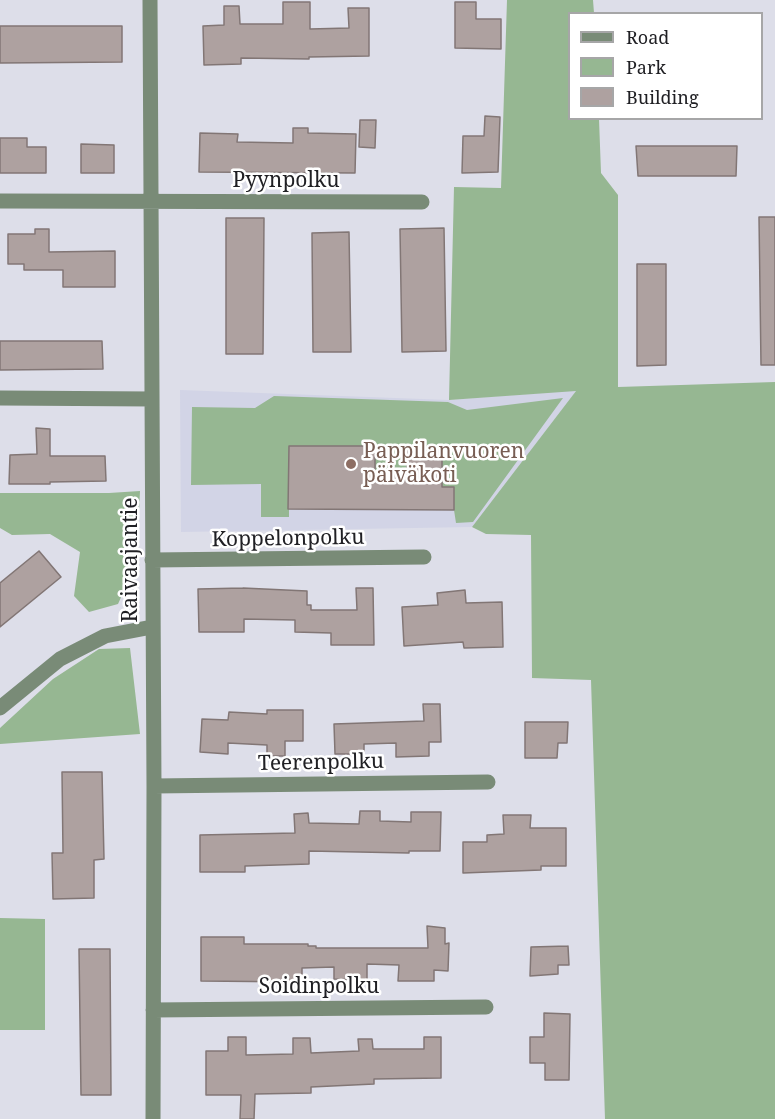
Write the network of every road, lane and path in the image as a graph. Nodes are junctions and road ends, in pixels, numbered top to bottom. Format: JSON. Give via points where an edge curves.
{"nodes":[{"id":1,"x":150,"y":0,"type":"edge"},
{"id":2,"x":0,"y":201,"type":"edge"},
{"id":3,"x":150,"y":202,"type":"junction"},
{"id":4,"x":422,"y":202,"type":"dead end"},
{"id":5,"x":0,"y":398,"type":"edge"},
{"id":6,"x":152,"y":399,"type":"junction"},
{"id":7,"x":424,"y":558,"type":"dead end"},
{"id":8,"x":152,"y":560,"type":"junction"},
{"id":9,"x":152,"y":627,"type":"junction"},
{"id":10,"x":0,"y":708,"type":"edge"},
{"id":11,"x":488,"y":782,"type":"dead end"},
{"id":12,"x":154,"y":786,"type":"junction"},
{"id":13,"x":486,"y":1007,"type":"dead end"},
{"id":14,"x":153,"y":1010,"type":"junction"},
{"id":15,"x":153,"y":1119,"type":"edge"}],
"edges":[{"from":1,"to":3,"type":"street","name":"Raivaajantie"},
{"from":2,"to":3,"type":"street","name":"Pyynpolku"},
{"from":3,"to":4,"type":"street","name":"Pyynpolku"},
{"from":3,"to":6,"type":"street","name":"Raivaajantie"},
{"from":5,"to":6,"type":"street"},
{"from":6,"to":8,"type":"street","name":"Raivaajantie"},
{"from":7,"to":8,"type":"street","name":"Koppelonpolku"},
{"from":8,"to":9,"type":"street","name":"Raivaajantie"},
{"from":9,"to":10,"type":"street","via":[[105,636],[60,659]]},
{"from":9,"to":12,"type":"street","name":"Raivaajantie"},
{"from":11,"to":12,"type":"street","name":"Teerenpolku"},
{"from":12,"to":14,"type":"street","name":"Raivaajantie"},
{"from":13,"to":14,"type":"street","name":"Soidinpolku"},
{"from":14,"to":15,"type":"street","name":"Raivaajantie"}]}
